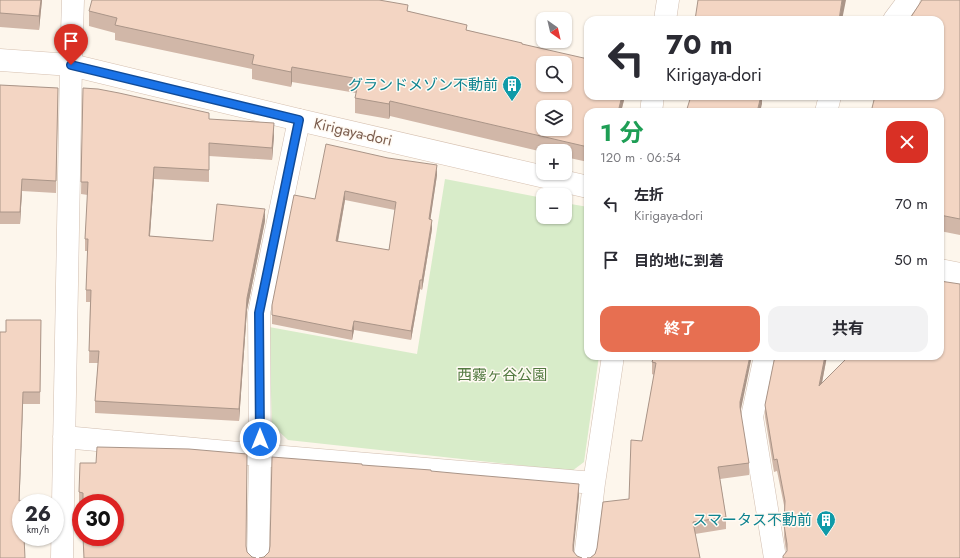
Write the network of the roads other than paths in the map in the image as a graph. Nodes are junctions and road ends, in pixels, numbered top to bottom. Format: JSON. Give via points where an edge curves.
{"nodes":[{"id":1,"x":73,"y":0,"type":"edge"},
{"id":2,"x":668,"y":0,"type":"edge"},
{"id":3,"x":908,"y":0,"type":"edge"},
{"id":4,"x":666,"y":16,"type":"edge"},
{"id":5,"x":897,"y":16,"type":"edge"},
{"id":6,"x":0,"y":60,"type":"edge"},
{"id":7,"x":71,"y":65,"type":"junction"},
{"id":8,"x":299,"y":120,"type":"junction"},
{"id":9,"x":584,"y":186,"type":"edge"},
{"id":10,"x":944,"y":271,"type":"edge"},
{"id":11,"x":960,"y":274,"type":"edge"},
{"id":12,"x":612,"y":360,"type":"edge"},
{"id":13,"x":764,"y":360,"type":"edge"},
{"id":14,"x":64,"y":437,"type":"junction"},
{"id":15,"x":260,"y":455,"type":"junction"},
{"id":16,"x":594,"y":484,"type":"junction"},
{"id":17,"x":62,"y":558,"type":"edge"},
{"id":18,"x":258,"y":558,"type":"edge"},
{"id":19,"x":585,"y":558,"type":"edge"},
{"id":20,"x":775,"y":558,"type":"edge"}],
"edges":[{"from":1,"to":7,"type":"street"},
{"from":2,"to":4,"type":"street"},
{"from":3,"to":5,"type":"street"},
{"from":6,"to":7,"type":"street","name":"Kirigaya-dori"},
{"from":7,"to":8,"type":"street","name":"Kirigaya-dori"},
{"from":7,"to":14,"type":"street"},
{"from":8,"to":9,"type":"street","name":"Kirigaya-dori"},
{"from":8,"to":15,"type":"street","via":[[259,313]]},
{"from":10,"to":11,"type":"street"},
{"from":12,"to":16,"type":"street"},
{"from":13,"to":20,"type":"street","via":[[752,417]]},
{"from":14,"to":15,"type":"street"},
{"from":14,"to":17,"type":"street"},
{"from":15,"to":16,"type":"street"},
{"from":15,"to":18,"type":"street"},
{"from":16,"to":19,"type":"street"}]}
